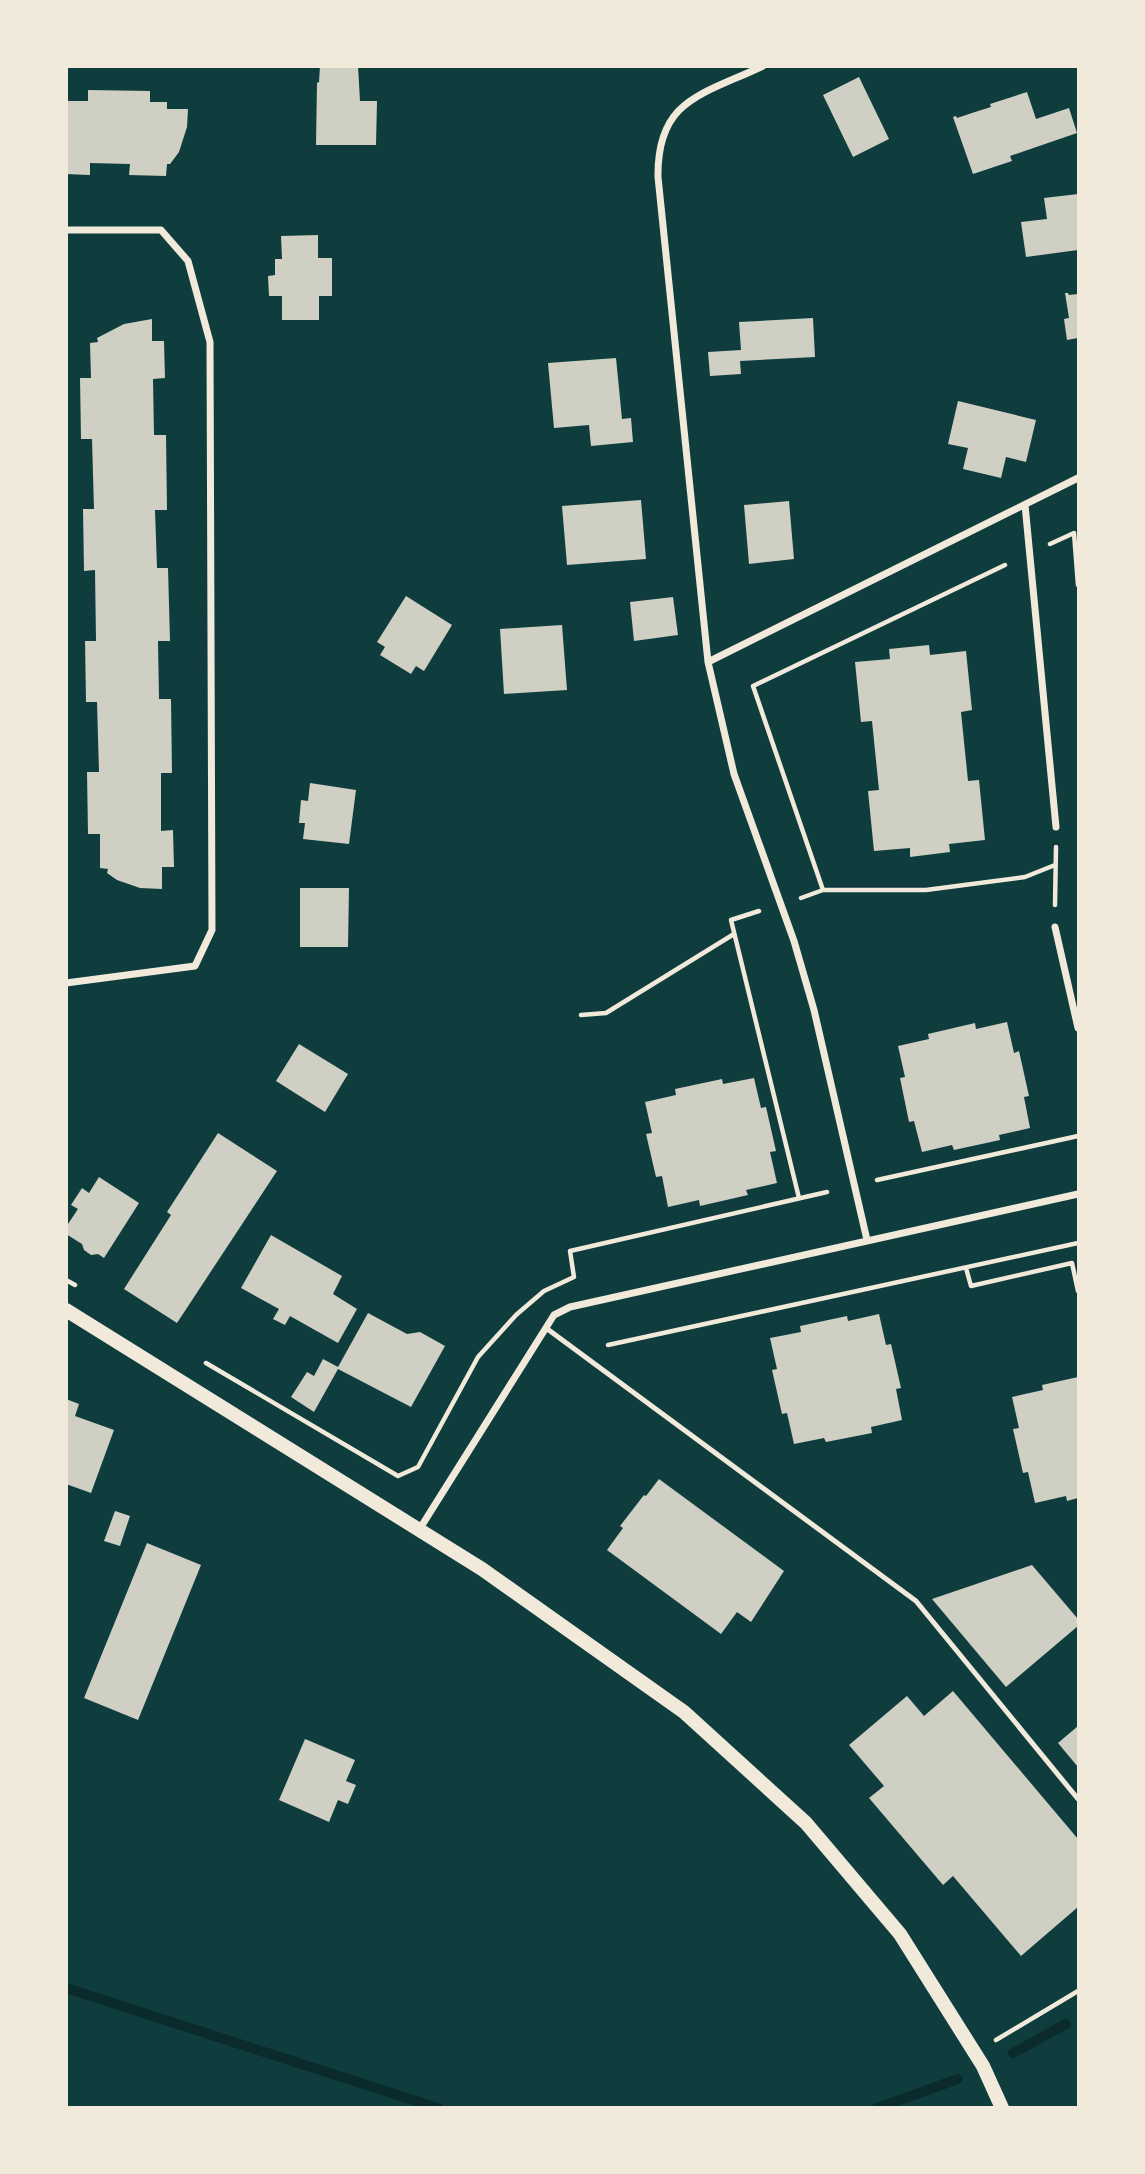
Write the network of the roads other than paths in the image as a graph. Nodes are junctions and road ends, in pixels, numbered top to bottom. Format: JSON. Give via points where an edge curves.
{"nodes":[{"id":1,"x":763,"y":66,"type":"edge"},
{"id":2,"x":66,"y":230,"type":"edge"},
{"id":3,"x":1079,"y":478,"type":"edge"},
{"id":4,"x":1026,"y":505,"type":"junction"},
{"id":5,"x":708,"y":662,"type":"junction"},
{"id":6,"x":1056,"y":827,"type":"road end"},
{"id":7,"x":1055,"y":927,"type":"road end"},
{"id":8,"x":66,"y":983,"type":"edge"},
{"id":9,"x":1079,"y":1028,"type":"edge"},
{"id":10,"x":1079,"y":1194,"type":"edge"},
{"id":11,"x":867,"y":1240,"type":"junction"},
{"id":12,"x":66,"y":1310,"type":"edge"},
{"id":13,"x":546,"y":1328,"type":"junction"},
{"id":14,"x":419,"y":1530,"type":"junction"},
{"id":15,"x":1079,"y":1799,"type":"edge"},
{"id":16,"x":1002,"y":2108,"type":"edge"}],
"edges":[{"from":1,"to":5,"type":"street","via":[[684,104],[665,128],[658,152]]},
{"from":2,"to":8,"type":"street","via":[[161,230],[188,261],[209,342],[212,930],[195,966]]},
{"from":3,"to":4,"type":"street"},
{"from":4,"to":5,"type":"street"},
{"from":4,"to":6,"type":"street"},
{"from":5,"to":11,"type":"street","via":[[734,775],[814,1010]]},
{"from":7,"to":9,"type":"street"},
{"from":10,"to":11,"type":"street"},
{"from":11,"to":13,"type":"street","via":[[570,1307],[554,1315]]},
{"from":12,"to":14,"type":"main road"},
{"from":13,"to":14,"type":"street"},
{"from":13,"to":15,"type":"lane","via":[[916,1601]]},
{"from":14,"to":16,"type":"main road","via":[[482,1569],[684,1712],[806,1823],[900,1934],[974,2053]]}]}
